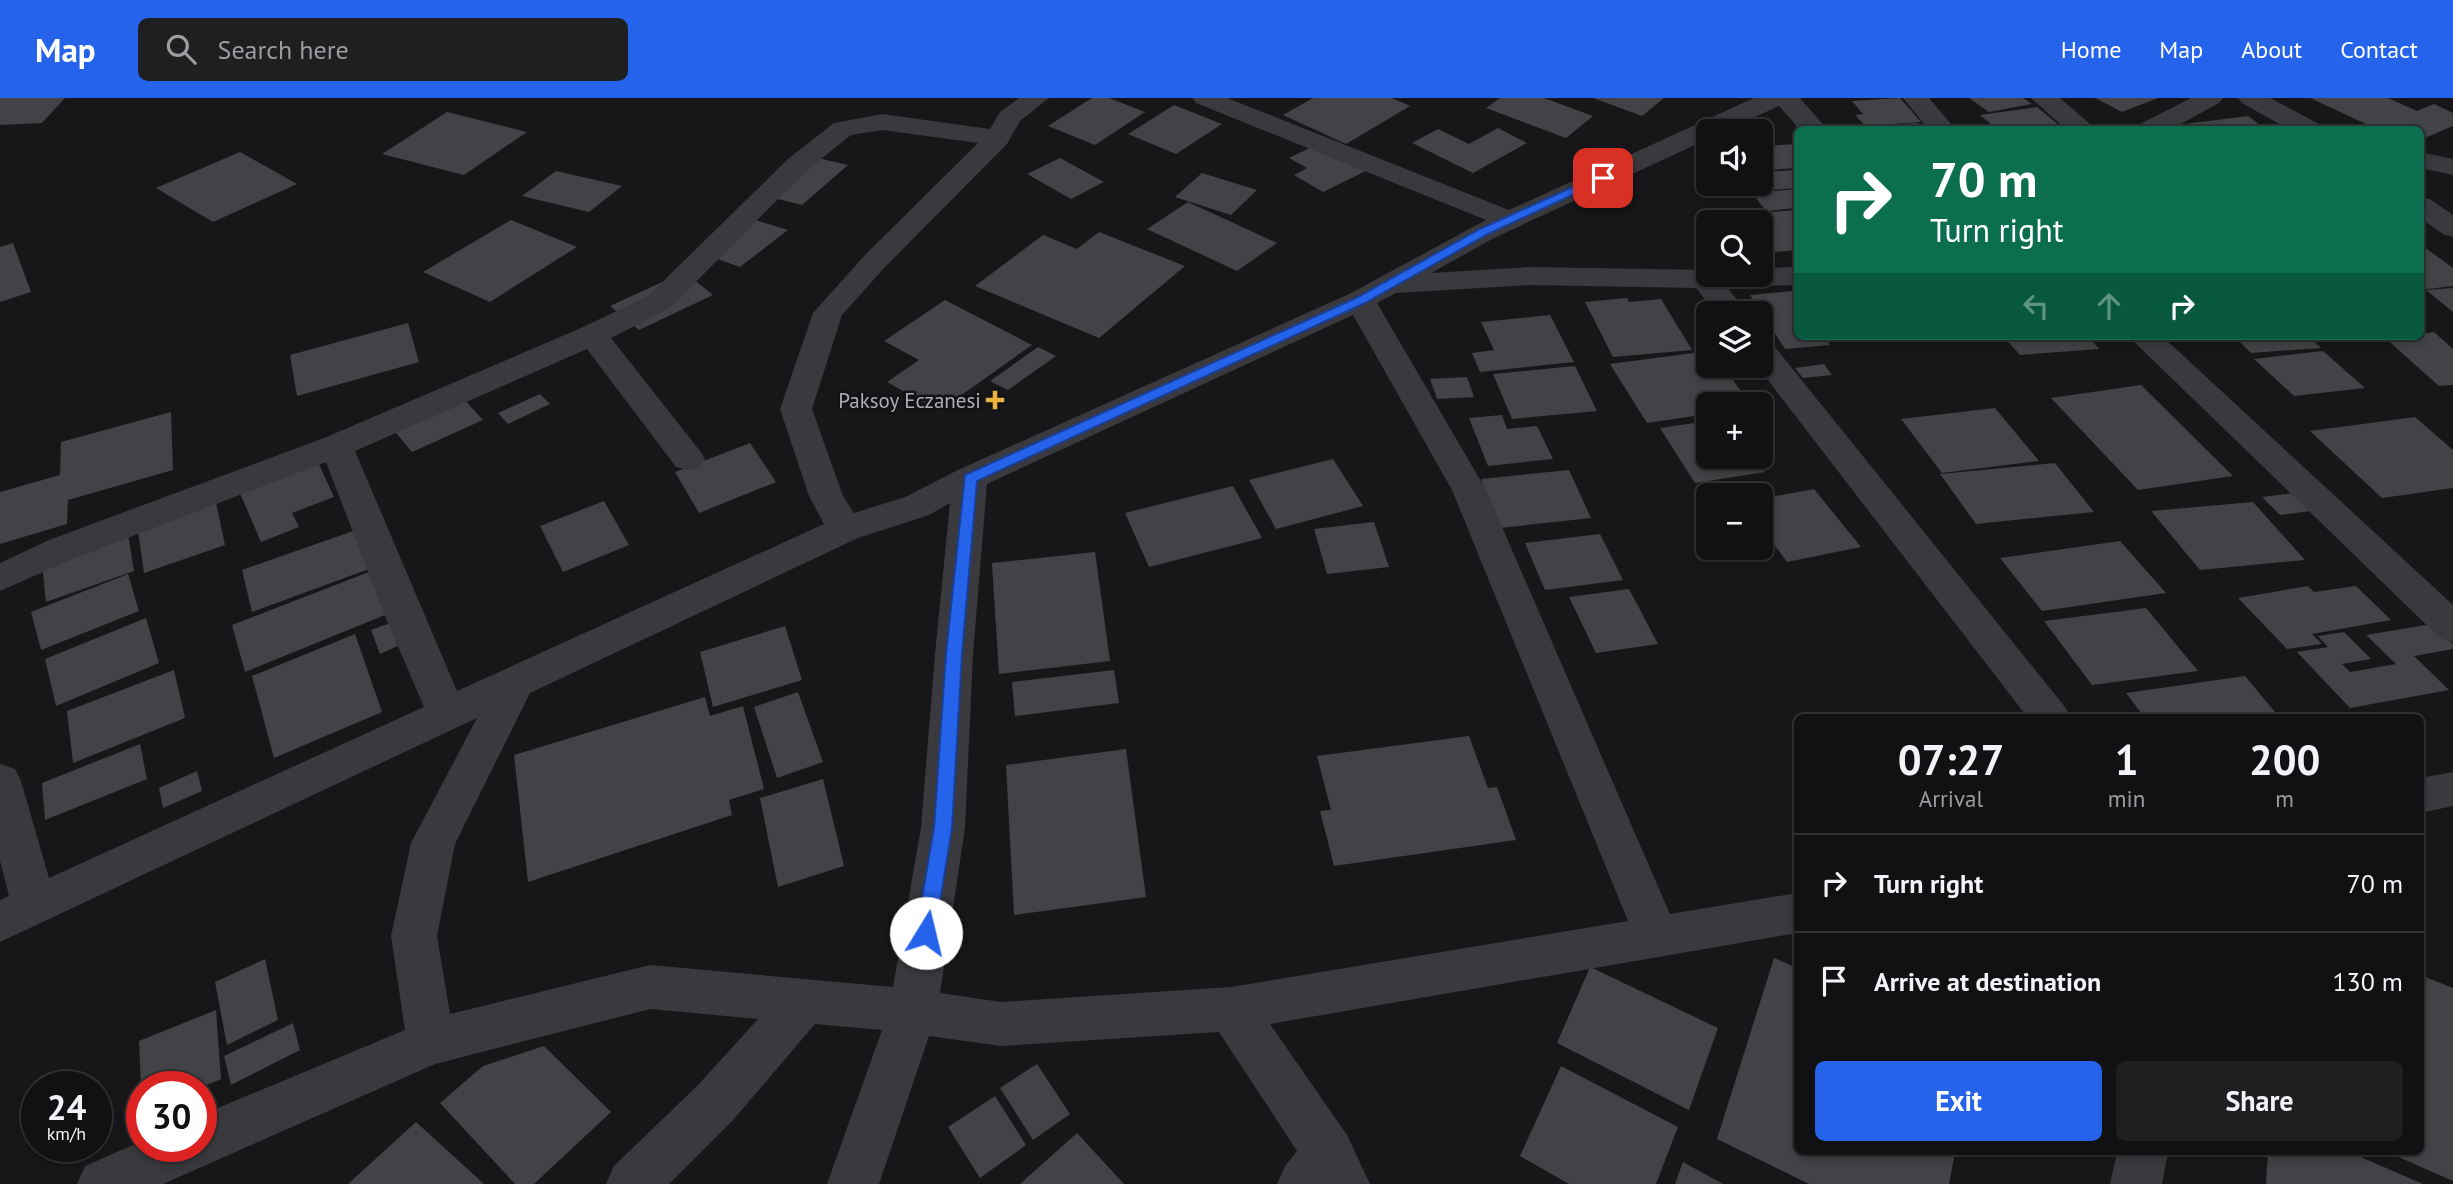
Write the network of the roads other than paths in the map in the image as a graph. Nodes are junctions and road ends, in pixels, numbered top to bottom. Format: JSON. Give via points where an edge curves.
{"nodes":[{"id":1,"x":1036,"y":98,"type":"edge"},
{"id":2,"x":1205,"y":98,"type":"edge"},
{"id":3,"x":1282,"y":98,"type":"edge"},
{"id":4,"x":1775,"y":98,"type":"edge"},
{"id":5,"x":1786,"y":98,"type":"edge"},
{"id":6,"x":1916,"y":98,"type":"edge"},
{"id":7,"x":2044,"y":98,"type":"edge"},
{"id":8,"x":2210,"y":98,"type":"edge"},
{"id":9,"x":2251,"y":98,"type":"edge"},
{"id":10,"x":1253,"y":116,"type":"junction"},
{"id":11,"x":1811,"y":126,"type":"edge"},
{"id":12,"x":1939,"y":126,"type":"edge"},
{"id":13,"x":2079,"y":126,"type":"edge"},
{"id":14,"x":2157,"y":126,"type":"edge"},
{"id":15,"x":2303,"y":126,"type":"edge"},
{"id":16,"x":998,"y":138,"type":"junction"},
{"id":17,"x":2424,"y":161,"type":"edge"},
{"id":18,"x":2453,"y":167,"type":"edge"},
{"id":19,"x":2424,"y":208,"type":"edge"},
{"id":20,"x":1510,"y":220,"type":"junction"},
{"id":21,"x":2453,"y":228,"type":"edge"},
{"id":22,"x":1794,"y":276,"type":"edge"},
{"id":23,"x":1773,"y":277,"type":"edge"},
{"id":24,"x":1696,"y":279,"type":"edge"},
{"id":25,"x":1711,"y":287,"type":"edge"},
{"id":26,"x":1374,"y":292,"type":"junction"},
{"id":27,"x":1722,"y":301,"type":"edge"},
{"id":28,"x":592,"y":335,"type":"junction"},
{"id":29,"x":2148,"y":340,"type":"edge"},
{"id":30,"x":1773,"y":365,"type":"edge"},
{"id":31,"x":336,"y":446,"type":"junction"},
{"id":32,"x":688,"y":459,"type":"dead end"},
{"id":33,"x":970,"y":478,"type":"junction"},
{"id":34,"x":845,"y":529,"type":"junction"},
{"id":35,"x":0,"y":578,"type":"edge"},
{"id":36,"x":2453,"y":628,"type":"edge"},
{"id":37,"x":514,"y":685,"type":"junction"},
{"id":38,"x":447,"y":713,"type":"junction"},
{"id":39,"x":2048,"y":714,"type":"edge"},
{"id":40,"x":0,"y":781,"type":"edge"},
{"id":41,"x":2453,"y":789,"type":"edge"},
{"id":42,"x":2424,"y":795,"type":"edge"},
{"id":43,"x":17,"y":914,"type":"edge"},
{"id":44,"x":1794,"y":914,"type":"edge"},
{"id":45,"x":1657,"y":936,"type":"junction"},
{"id":46,"x":806,"y":1000,"type":"junction"},
{"id":47,"x":1231,"y":1009,"type":"junction"},
{"id":48,"x":913,"y":1011,"type":"junction"},
{"id":49,"x":431,"y":1042,"type":"junction"},
{"id":50,"x":217,"y":1135,"type":"edge"},
{"id":51,"x":2142,"y":1155,"type":"edge"},
{"id":52,"x":153,"y":1162,"type":"edge"},
{"id":53,"x":1326,"y":1174,"type":"edge"},
{"id":54,"x":103,"y":1184,"type":"edge"},
{"id":55,"x":632,"y":1184,"type":"edge"},
{"id":56,"x":853,"y":1184,"type":"edge"},
{"id":57,"x":2136,"y":1184,"type":"edge"}],
"edges":[{"from":1,"to":16,"type":"street","via":[[1009,117]]},
{"from":2,"to":10,"type":"street"},
{"from":3,"to":10,"type":"street"},
{"from":4,"to":20,"type":"street"},
{"from":5,"to":11,"type":"street"},
{"from":6,"to":12,"type":"street"},
{"from":7,"to":13,"type":"street"},
{"from":8,"to":14,"type":"street"},
{"from":9,"to":15,"type":"street"},
{"from":10,"to":20,"type":"street"},
{"from":16,"to":28,"type":"street","via":[[882,122],[843,129],[797,165],[659,302]]},
{"from":16,"to":34,"type":"street","via":[[828,313],[796,410],[826,496]]},
{"from":17,"to":18,"type":"street"},
{"from":19,"to":21,"type":"street"},
{"from":20,"to":26,"type":"street"},
{"from":22,"to":23,"type":"street"},
{"from":24,"to":26,"type":"street","via":[[1529,276]]},
{"from":25,"to":27,"type":"street"},
{"from":26,"to":33,"type":"street"},
{"from":26,"to":45,"type":"street","via":[[1469,490]]},
{"from":28,"to":31,"type":"street"},
{"from":28,"to":32,"type":"street"},
{"from":29,"to":36,"type":"street"},
{"from":30,"to":39,"type":"street"},
{"from":31,"to":35,"type":"street","via":[[62,548]]},
{"from":31,"to":38,"type":"street"},
{"from":33,"to":34,"type":"street","via":[[917,506]]},
{"from":33,"to":48,"type":"street","via":[[943,828]]},
{"from":34,"to":37,"type":"street"},
{"from":37,"to":38,"type":"street"},
{"from":37,"to":49,"type":"street","via":[[433,843],[414,936]]},
{"from":38,"to":43,"type":"street"},
{"from":40,"to":43,"type":"street"},
{"from":41,"to":42,"type":"street"},
{"from":44,"to":45,"type":"street"},
{"from":45,"to":47,"type":"street"},
{"from":46,"to":48,"type":"street"},
{"from":46,"to":49,"type":"street","via":[[650,987]]},
{"from":46,"to":55,"type":"street","via":[[716,1102]]},
{"from":47,"to":48,"type":"street","via":[[1000,1024]]},
{"from":47,"to":53,"type":"street"},
{"from":48,"to":56,"type":"street"},
{"from":49,"to":50,"type":"street"},
{"from":51,"to":57,"type":"street"},
{"from":52,"to":54,"type":"street"}]}
